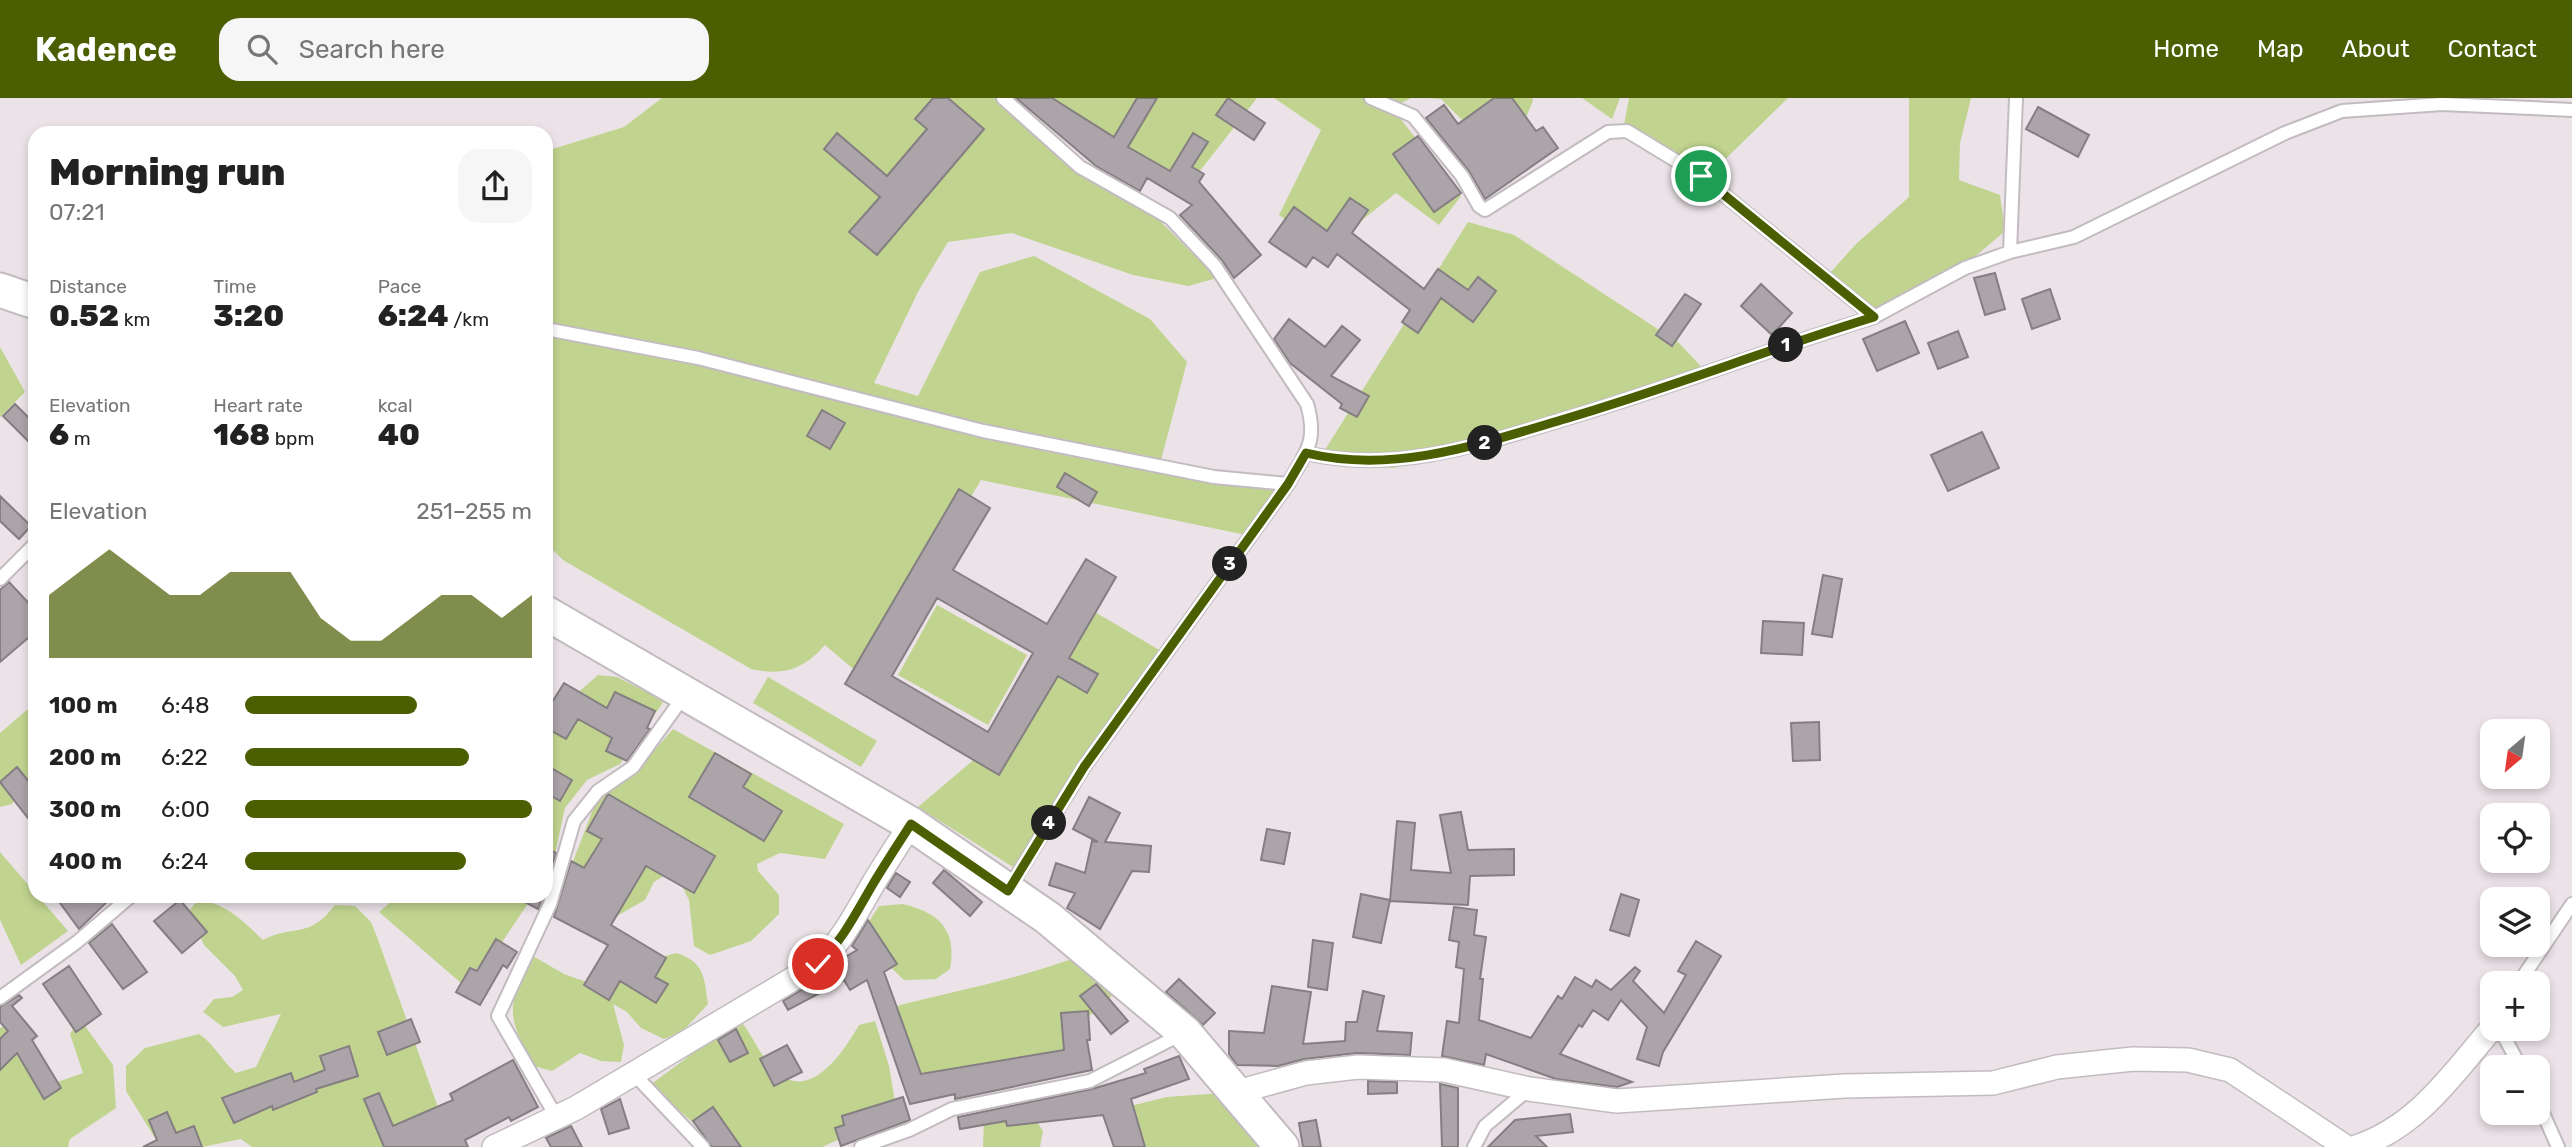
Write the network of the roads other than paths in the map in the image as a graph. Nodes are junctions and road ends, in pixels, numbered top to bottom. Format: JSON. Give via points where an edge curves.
{"nodes":[{"id":1,"x":1003,"y":98,"type":"edge"},
{"id":2,"x":1371,"y":98,"type":"edge"},
{"id":3,"x":2015,"y":98,"type":"edge"},
{"id":4,"x":2572,"y":110,"type":"edge"},
{"id":5,"x":2010,"y":253,"type":"junction"},
{"id":6,"x":0,"y":290,"type":"edge"},
{"id":7,"x":28,"y":300,"type":"edge"},
{"id":8,"x":1874,"y":317,"type":"junction"},
{"id":9,"x":553,"y":330,"type":"edge"},
{"id":10,"x":1306,"y":453,"type":"junction"},
{"id":11,"x":1288,"y":484,"type":"junction"},
{"id":12,"x":28,"y":551,"type":"edge"},
{"id":13,"x":0,"y":579,"type":"edge"},
{"id":14,"x":553,"y":617,"type":"edge"},
{"id":15,"x":684,"y":692,"type":"junction"},
{"id":16,"x":911,"y":824,"type":"junction"},
{"id":17,"x":1008,"y":891,"type":"junction"},
{"id":18,"x":553,"y":893,"type":"edge"},
{"id":19,"x":123,"y":903,"type":"edge"},
{"id":20,"x":550,"y":903,"type":"edge"},
{"id":21,"x":2572,"y":904,"type":"edge"},
{"id":22,"x":2527,"y":971,"type":"edge"},
{"id":23,"x":0,"y":998,"type":"edge"},
{"id":24,"x":1185,"y":1033,"type":"junction"},
{"id":25,"x":2481,"y":1041,"type":"edge"},
{"id":26,"x":633,"y":1073,"type":"junction"},
{"id":27,"x":1529,"y":1089,"type":"junction"},
{"id":28,"x":1237,"y":1092,"type":"junction"},
{"id":29,"x":557,"y":1118,"type":"junction"},
{"id":30,"x":2548,"y":1125,"type":"edge"},
{"id":31,"x":494,"y":1147,"type":"edge"},
{"id":32,"x":703,"y":1147,"type":"edge"},
{"id":33,"x":862,"y":1147,"type":"edge"},
{"id":34,"x":1282,"y":1147,"type":"edge"},
{"id":35,"x":1474,"y":1147,"type":"edge"},
{"id":36,"x":2346,"y":1147,"type":"edge"},
{"id":37,"x":2356,"y":1147,"type":"edge"},
{"id":38,"x":2558,"y":1147,"type":"edge"}],
"edges":[{"from":1,"to":10,"type":"lane","via":[[1080,167],[1170,218],[1215,265],[1307,404],[1314,428]]},
{"from":2,"to":8,"type":"lane","via":[[1413,116],[1485,210],[1608,132],[1628,131],[1701,176]]},
{"from":3,"to":5,"type":"lane"},
{"from":4,"to":5,"type":"lane","via":[[2442,104],[2342,111],[2074,237]]},
{"from":5,"to":8,"type":"lane","via":[[1965,268]]},
{"from":6,"to":7,"type":"street"},
{"from":8,"to":10,"type":"lane","via":[[1467,449],[1391,461]]},
{"from":9,"to":11,"type":"lane","via":[[698,358],[983,431],[1213,477]]},
{"from":10,"to":11,"type":"lane"},
{"from":11,"to":17,"type":"lane","via":[[1084,767]]},
{"from":12,"to":13,"type":"lane"},
{"from":14,"to":15,"type":"street"},
{"from":15,"to":16,"type":"street"},
{"from":15,"to":18,"type":"lane","via":[[633,766],[598,791],[573,821]]},
{"from":16,"to":17,"type":"street"},
{"from":16,"to":26,"type":"street","via":[[854,921],[818,964]]},
{"from":17,"to":24,"type":"street","via":[[1048,918]]},
{"from":19,"to":23,"type":"lane"},
{"from":20,"to":29,"type":"lane","via":[[498,1016]]},
{"from":21,"to":22,"type":"lane"},
{"from":24,"to":28,"type":"street"},
{"from":24,"to":33,"type":"lane","via":[[1090,1081],[952,1109]]},
{"from":25,"to":37,"type":"street","via":[[2407,1122],[2381,1139]]},
{"from":26,"to":29,"type":"street"},
{"from":26,"to":32,"type":"lane"},
{"from":27,"to":28,"type":"street","via":[[1444,1070],[1358,1067],[1306,1073]]},
{"from":27,"to":35,"type":"lane","via":[[1485,1126]]},
{"from":27,"to":36,"type":"street","via":[[1618,1101],[1844,1086],[1993,1083],[2057,1068],[2133,1059],[2188,1060],[2230,1070]]},
{"from":28,"to":34,"type":"street"},
{"from":29,"to":31,"type":"street"},
{"from":30,"to":38,"type":"lane"}]}
